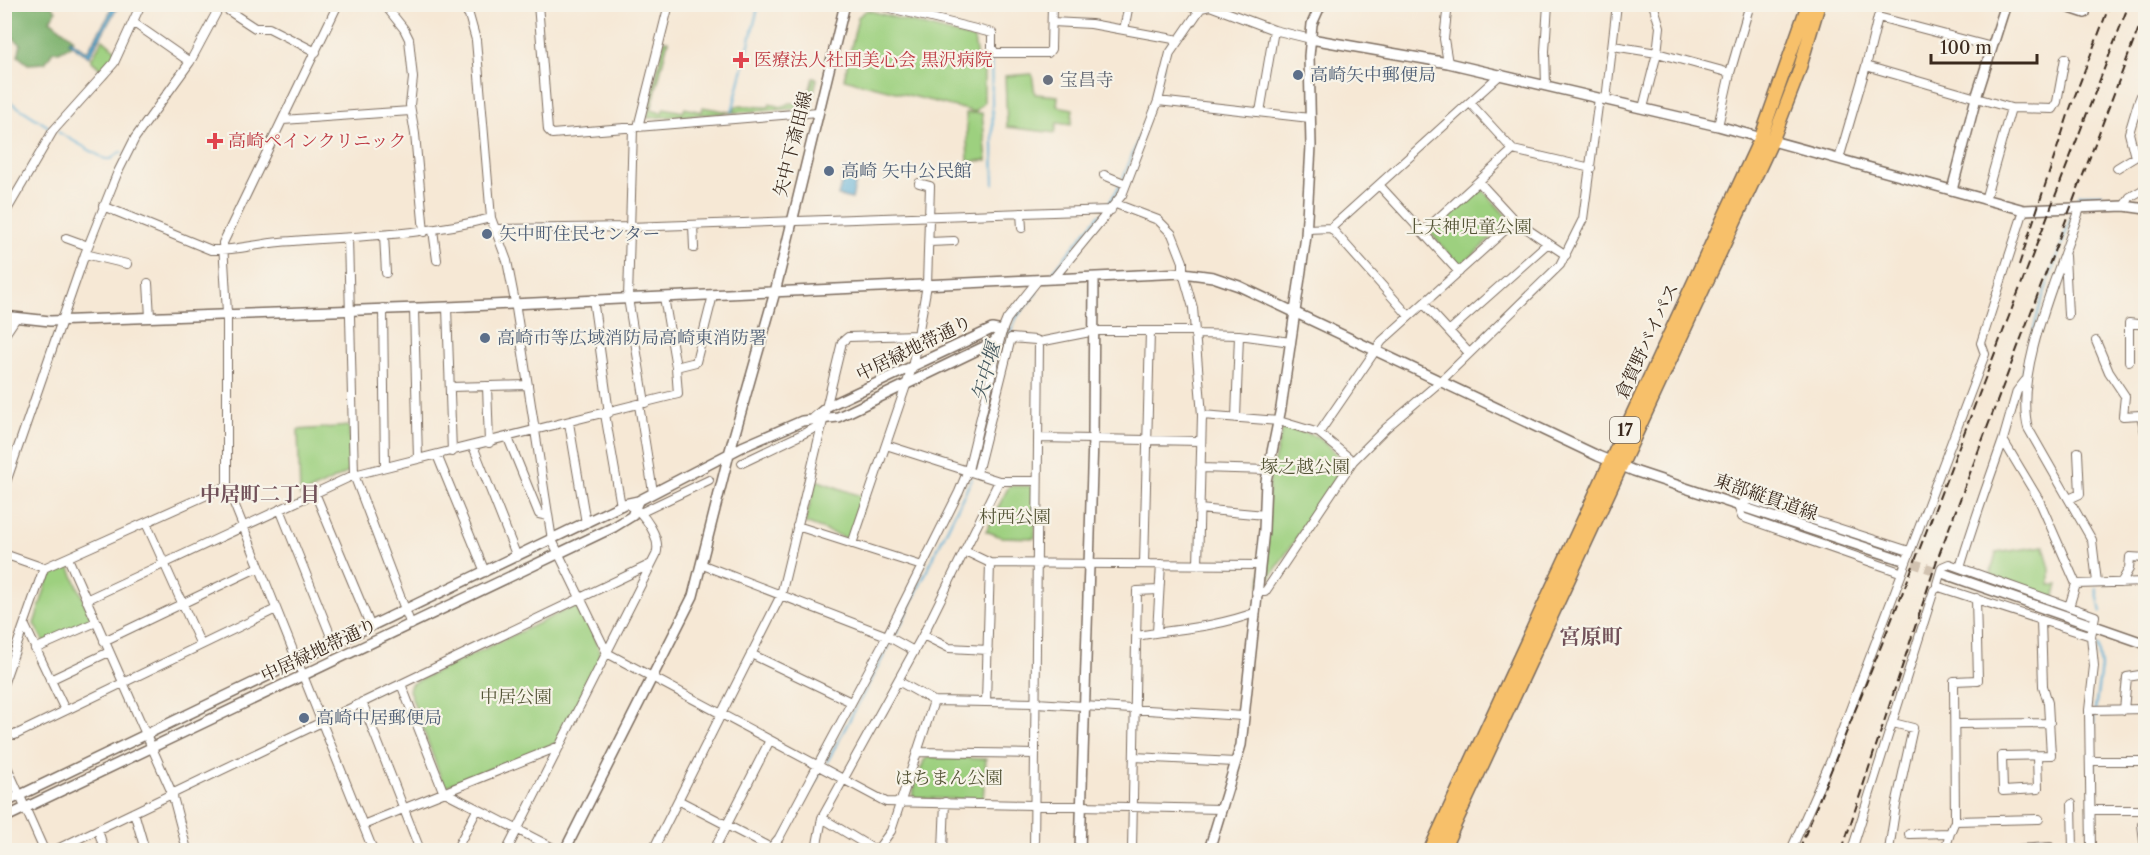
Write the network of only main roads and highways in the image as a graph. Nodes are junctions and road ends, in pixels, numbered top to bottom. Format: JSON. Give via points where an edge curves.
{"nodes":[{"id":1,"x":1808,"y":4,"type":"edge"},
{"id":2,"x":1819,"y":4,"type":"edge"},
{"id":3,"x":1767,"y":138,"type":"junction"},
{"id":4,"x":1616,"y":464,"type":"junction"},
{"id":5,"x":1430,"y":850,"type":"edge"},
{"id":6,"x":1443,"y":850,"type":"edge"}],
"edges":[{"from":1,"to":3,"type":"highway","name":"倉賀野バイパス","number":"17"},
{"from":2,"to":3,"type":"highway","name":"倉賀野バイパス","number":"17","via":[[1798,74]]},
{"from":3,"to":4,"type":"highway","name":"倉賀野バイパス","number":"17"},
{"from":4,"to":5,"type":"highway","name":"倉賀野バイパス","number":"17"},
{"from":4,"to":6,"type":"highway","name":"倉賀野バイパス","number":"17"}]}
